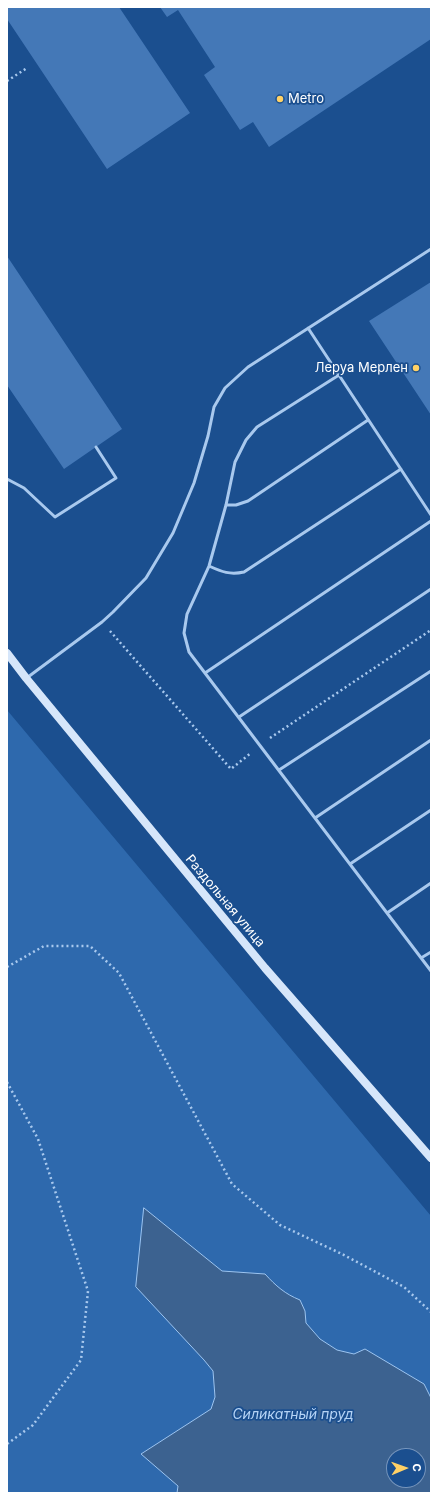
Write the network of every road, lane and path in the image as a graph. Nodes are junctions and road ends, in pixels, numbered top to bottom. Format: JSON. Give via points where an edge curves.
{"nodes":[{"id":1,"x":27,"y":68,"type":"dead end"},
{"id":2,"x":7,"y":81,"type":"edge"},
{"id":3,"x":431,"y":249,"type":"edge"},
{"id":4,"x":308,"y":328,"type":"junction"},
{"id":5,"x":339,"y":375,"type":"junction"},
{"id":6,"x":368,"y":420,"type":"junction"},
{"id":7,"x":96,"y":448,"type":"dead end"},
{"id":8,"x":401,"y":469,"type":"junction"},
{"id":9,"x":7,"y":479,"type":"edge"},
{"id":10,"x":226,"y":505,"type":"junction"},
{"id":11,"x":431,"y":515,"type":"edge"},
{"id":12,"x":431,"y":521,"type":"edge"},
{"id":13,"x":209,"y":566,"type":"junction"},
{"id":14,"x":431,"y":589,"type":"edge"},
{"id":15,"x":7,"y":653,"type":"edge"},
{"id":16,"x":431,"y":670,"type":"edge"},
{"id":17,"x":205,"y":673,"type":"junction"},
{"id":18,"x":26,"y":678,"type":"junction"},
{"id":19,"x":238,"y":718,"type":"junction"},
{"id":20,"x":431,"y":740,"type":"edge"},
{"id":21,"x":278,"y":770,"type":"junction"},
{"id":22,"x":431,"y":810,"type":"edge"},
{"id":23,"x":315,"y":818,"type":"junction"},
{"id":24,"x":350,"y":864,"type":"junction"},
{"id":25,"x":431,"y":883,"type":"edge"},
{"id":26,"x":387,"y":913,"type":"junction"},
{"id":27,"x":431,"y":952,"type":"edge"},
{"id":28,"x":421,"y":958,"type":"junction"},
{"id":29,"x":7,"y":967,"type":"edge"},
{"id":30,"x":431,"y":972,"type":"edge"},
{"id":31,"x":7,"y":1082,"type":"edge"},
{"id":32,"x":431,"y":1158,"type":"edge"},
{"id":33,"x":431,"y":1312,"type":"edge"},
{"id":34,"x":7,"y":1444,"type":"edge"}],
"edges":[{"from":1,"to":2,"type":"path"},
{"from":3,"to":4,"type":"lane"},
{"from":4,"to":5,"type":"lane"},
{"from":4,"to":18,"type":"lane","via":[[248,367],[225,388],[214,407],[194,483],[176,526],[146,578],[102,622]]},
{"from":5,"to":6,"type":"lane"},
{"from":5,"to":10,"type":"lane","via":[[257,427],[246,440],[235,462]]},
{"from":6,"to":8,"type":"lane"},
{"from":6,"to":10,"type":"lane","via":[[248,501]]},
{"from":7,"to":9,"type":"lane","via":[[116,478],[55,517],[24,488]]},
{"from":8,"to":11,"type":"lane"},
{"from":8,"to":13,"type":"lane","via":[[244,572],[225,573]]},
{"from":10,"to":13,"type":"lane"},
{"from":12,"to":17,"type":"lane"},
{"from":13,"to":17,"type":"lane","via":[[187,614],[184,633],[189,652]]},
{"from":14,"to":19,"type":"lane"},
{"from":15,"to":18,"type":"main road","name":"Раздольная улица"},
{"from":16,"to":21,"type":"lane"},
{"from":17,"to":19,"type":"lane"},
{"from":18,"to":32,"type":"main road","name":"Раздольная улица","via":[[265,968]]},
{"from":19,"to":21,"type":"lane"},
{"from":20,"to":23,"type":"lane"},
{"from":21,"to":23,"type":"lane"},
{"from":22,"to":24,"type":"lane"},
{"from":23,"to":24,"type":"lane"},
{"from":24,"to":26,"type":"lane"},
{"from":25,"to":26,"type":"lane"},
{"from":26,"to":28,"type":"lane"},
{"from":27,"to":28,"type":"lane"},
{"from":28,"to":30,"type":"lane"},
{"from":29,"to":33,"type":"path","via":[[44,946],[90,946],[119,973],[232,1184],[280,1225],[404,1286]]},
{"from":31,"to":34,"type":"path","via":[[38,1139],[88,1291],[81,1360],[33,1425]]}]}
